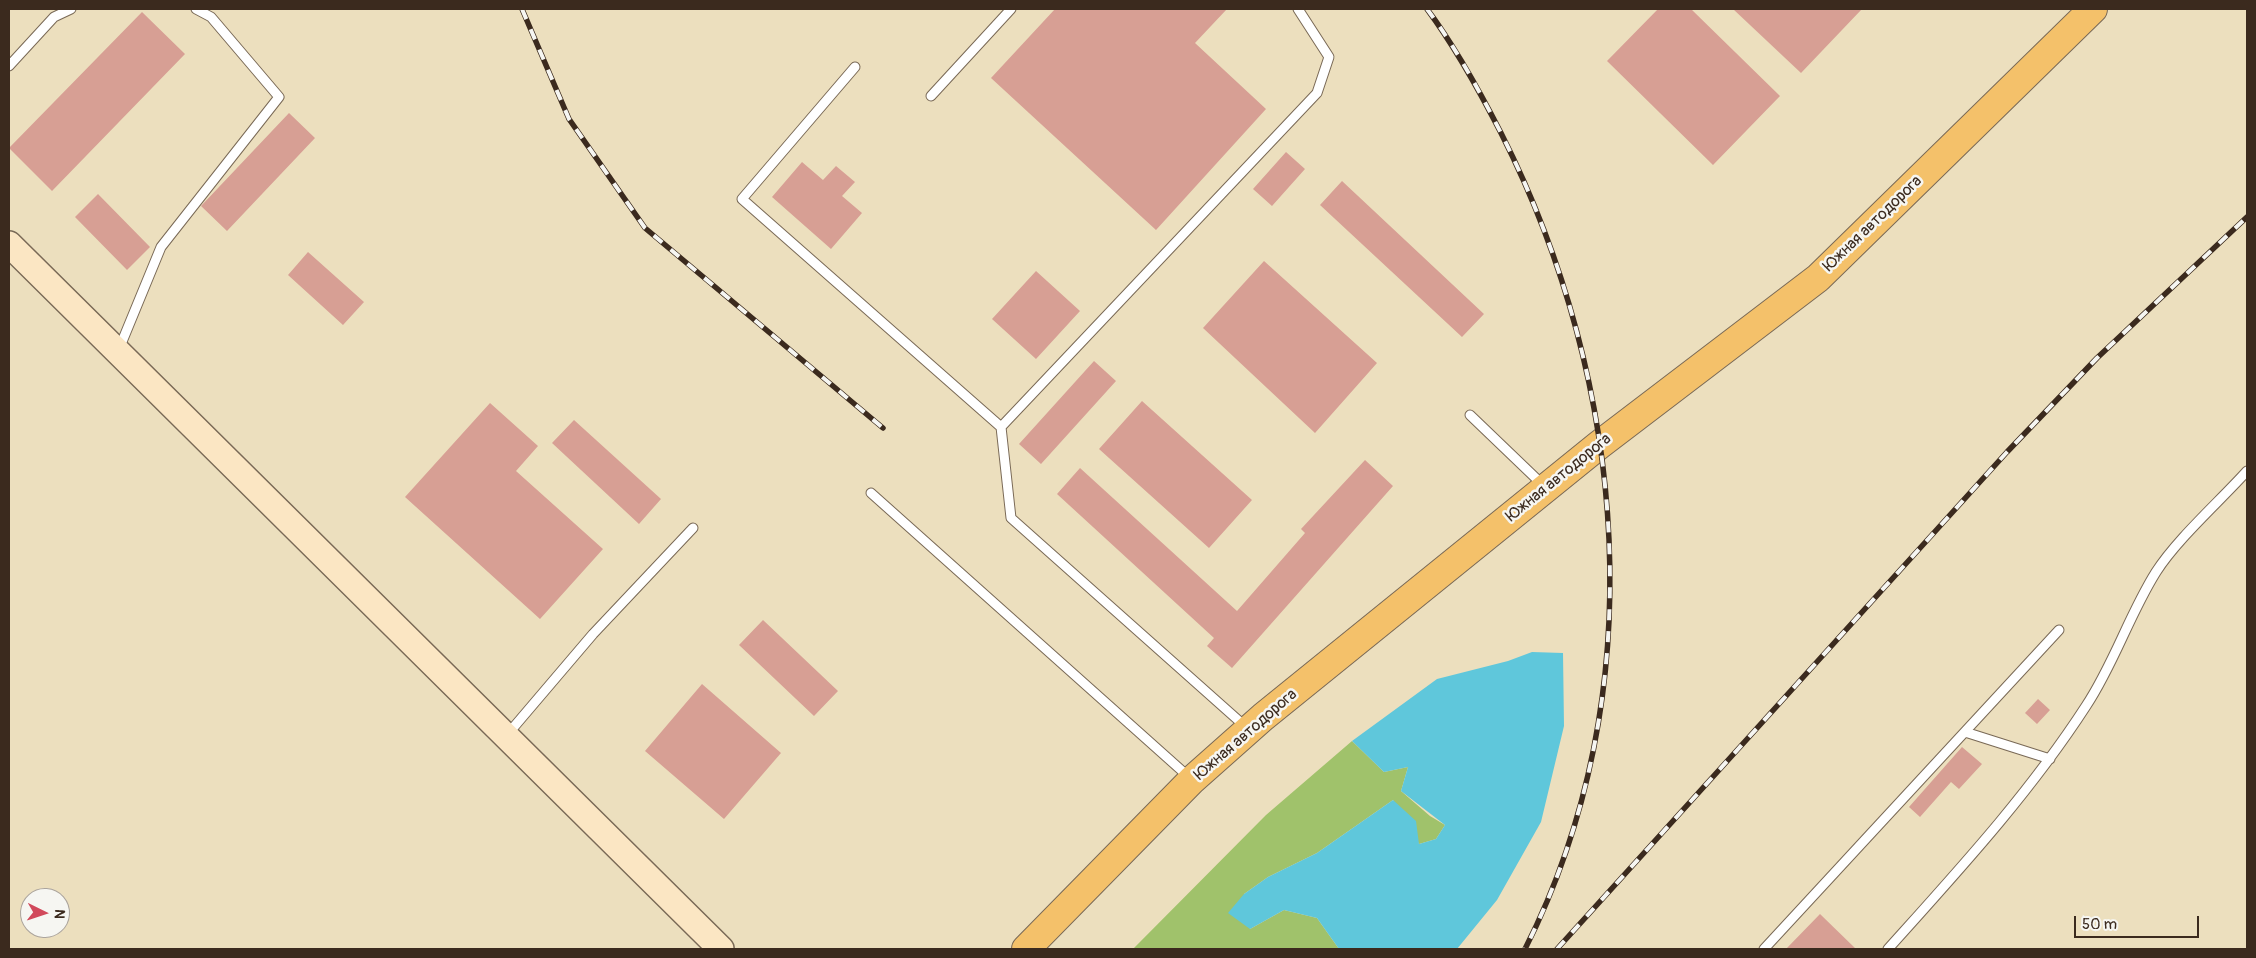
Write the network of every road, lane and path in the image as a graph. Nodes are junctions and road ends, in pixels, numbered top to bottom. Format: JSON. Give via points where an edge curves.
{"nodes":[{"id":1,"x":71,"y":9,"type":"edge"},
{"id":2,"x":196,"y":9,"type":"edge"},
{"id":3,"x":1011,"y":9,"type":"edge"},
{"id":4,"x":1298,"y":9,"type":"edge"},
{"id":5,"x":2092,"y":9,"type":"edge"},
{"id":6,"x":9,"y":66,"type":"edge"},
{"id":7,"x":855,"y":67,"type":"dead end"},
{"id":8,"x":931,"y":96,"type":"dead end"},
{"id":9,"x":9,"y":244,"type":"edge"},
{"id":10,"x":118,"y":352,"type":"junction"},
{"id":11,"x":1470,"y":415,"type":"dead end"},
{"id":12,"x":1001,"y":427,"type":"junction"},
{"id":13,"x":2247,"y":472,"type":"edge"},
{"id":14,"x":1546,"y":488,"type":"junction"},
{"id":15,"x":871,"y":493,"type":"dead end"},
{"id":16,"x":693,"y":528,"type":"dead end"},
{"id":17,"x":2059,"y":630,"type":"dead end"},
{"id":18,"x":1249,"y":730,"type":"junction"},
{"id":19,"x":1965,"y":732,"type":"junction"},
{"id":20,"x":506,"y":736,"type":"junction"},
{"id":21,"x":2050,"y":759,"type":"junction"},
{"id":22,"x":1192,"y":780,"type":"junction"},
{"id":23,"x":721,"y":949,"type":"edge"},
{"id":24,"x":1026,"y":949,"type":"edge"},
{"id":25,"x":1764,"y":949,"type":"edge"},
{"id":26,"x":1888,"y":949,"type":"edge"}],
"edges":[{"from":1,"to":6,"type":"lane","via":[[54,17]]},
{"from":2,"to":10,"type":"lane","via":[[211,17],[279,97],[160,247]]},
{"from":3,"to":8,"type":"lane"},
{"from":4,"to":12,"type":"lane","via":[[1329,57],[1317,93]]},
{"from":5,"to":14,"type":"main road","name":"Южная автодорога","via":[[1818,278]]},
{"from":7,"to":12,"type":"lane","via":[[742,199]]},
{"from":9,"to":10,"type":"street"},
{"from":10,"to":20,"type":"street"},
{"from":11,"to":14,"type":"lane"},
{"from":12,"to":18,"type":"lane","via":[[1011,518]]},
{"from":13,"to":21,"type":"lane","via":[[2157,571],[2110,665]]},
{"from":14,"to":18,"type":"main road","name":"Южная автодорога"},
{"from":15,"to":22,"type":"lane"},
{"from":16,"to":20,"type":"lane","via":[[593,634]]},
{"from":17,"to":19,"type":"lane"},
{"from":18,"to":22,"type":"main road","name":"Южная автодорога"},
{"from":19,"to":21,"type":"lane"},
{"from":19,"to":25,"type":"lane"},
{"from":20,"to":23,"type":"street"},
{"from":21,"to":26,"type":"lane","via":[[1987,840]]},
{"from":22,"to":24,"type":"main road","name":"Южная автодорога"}]}
